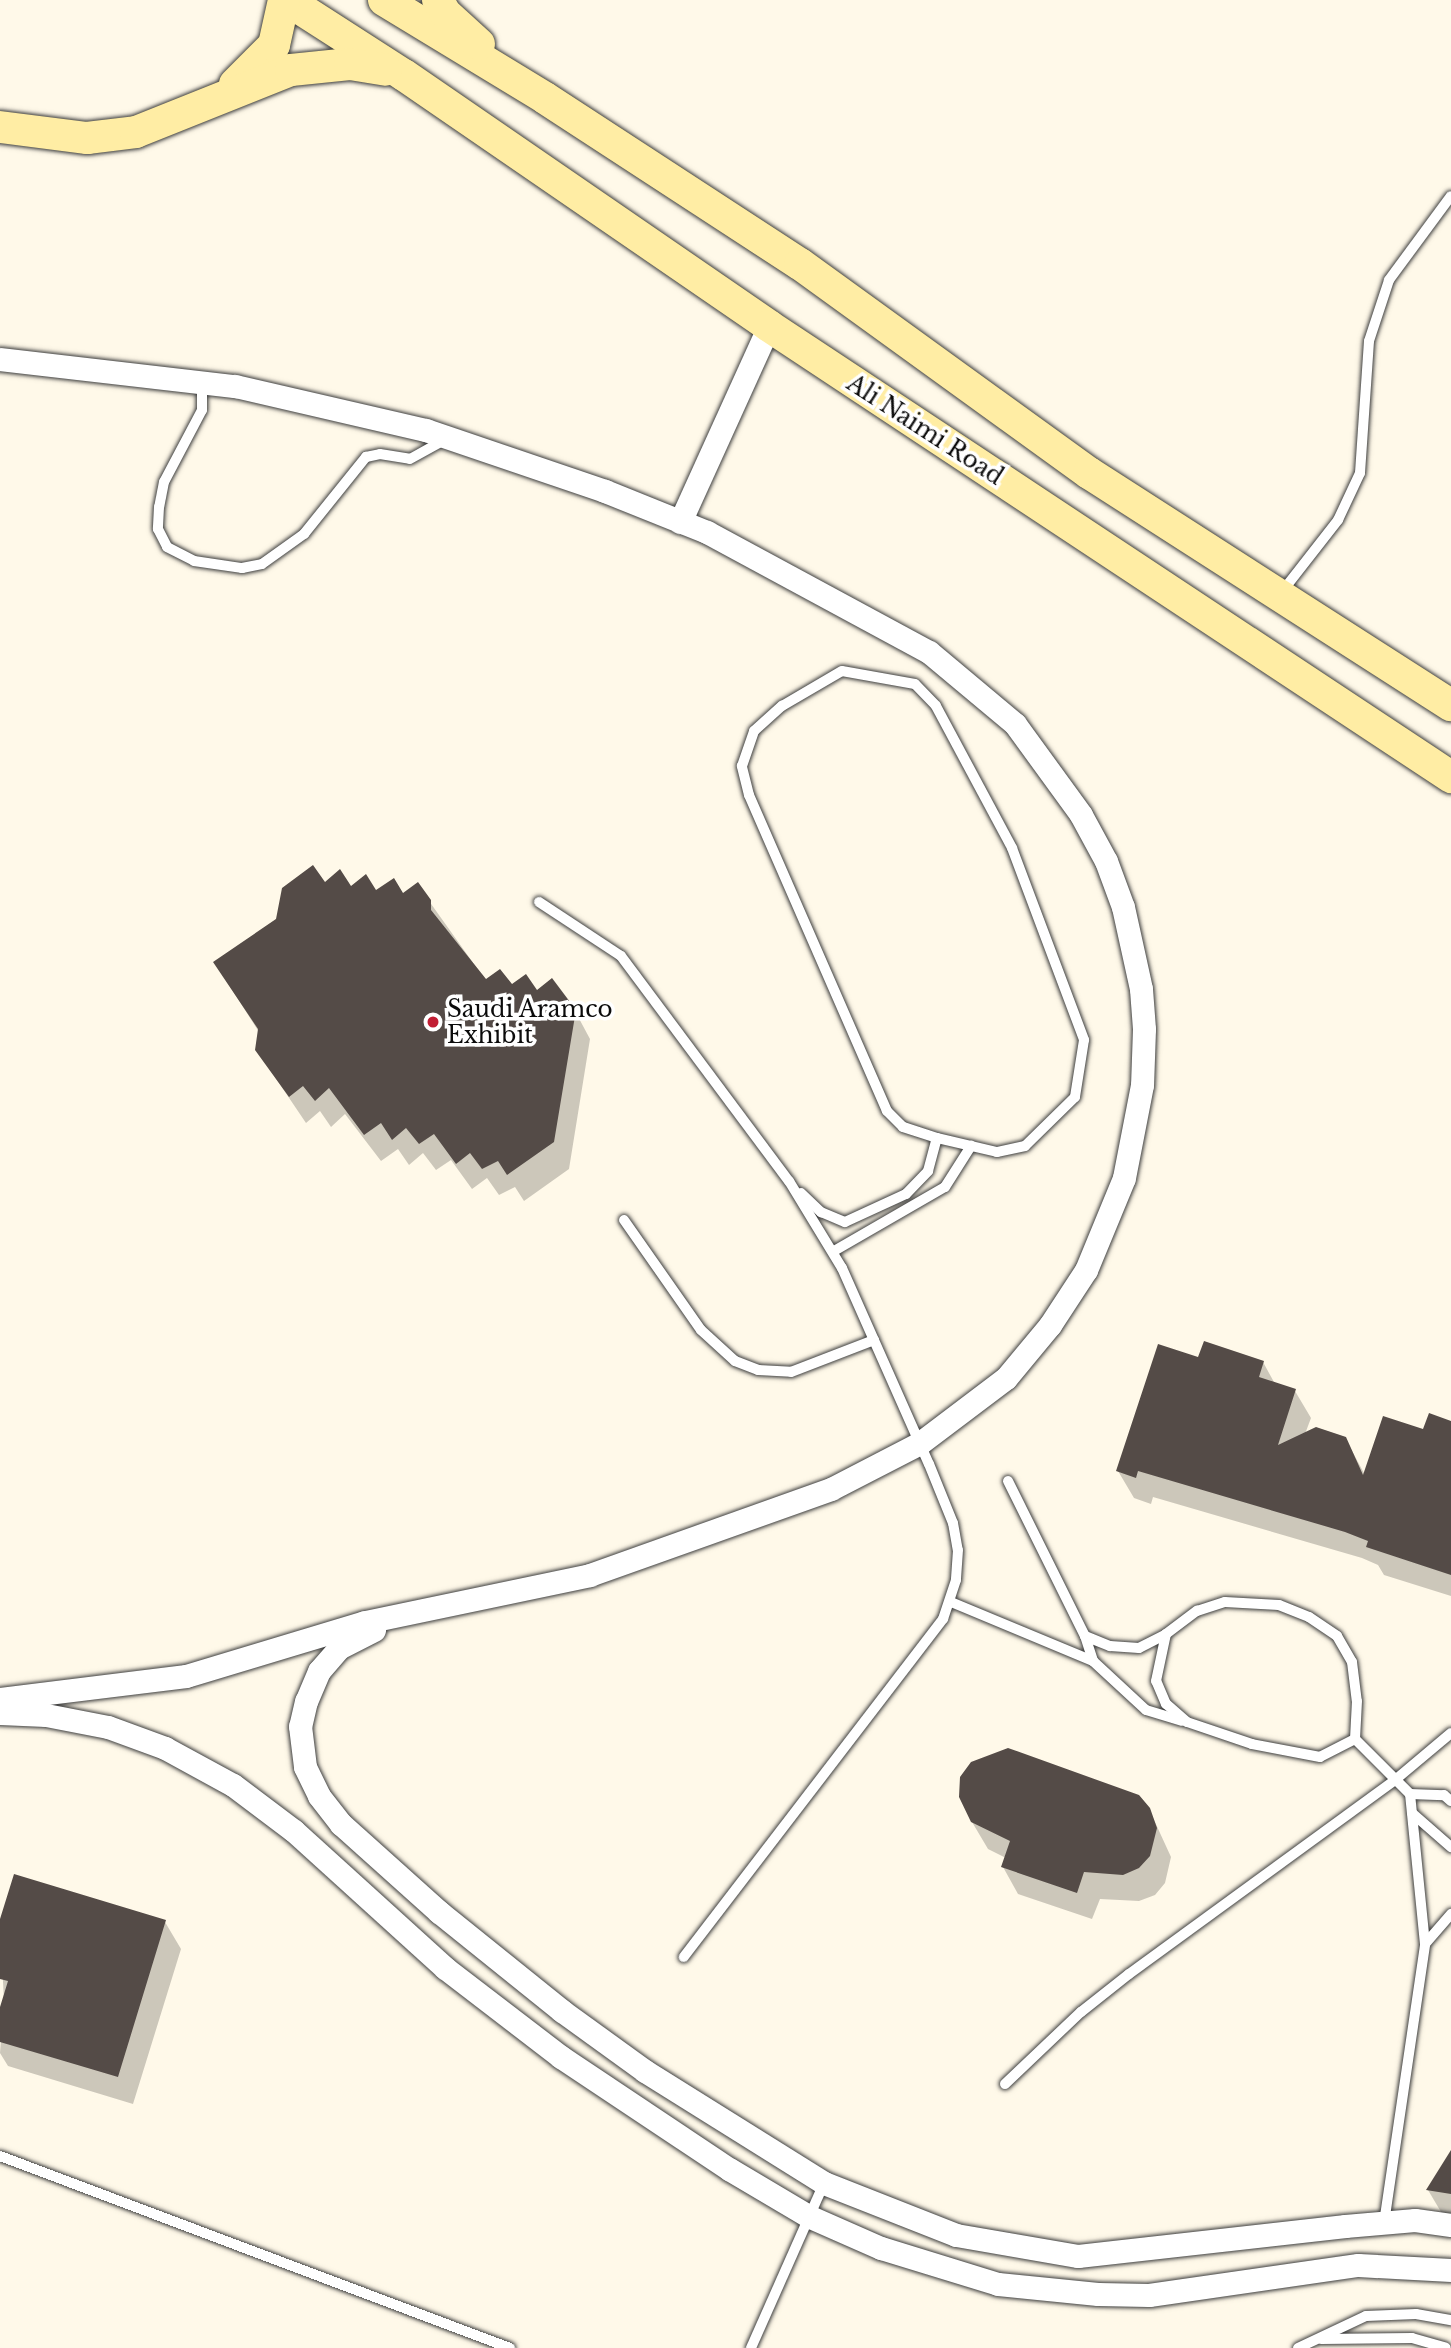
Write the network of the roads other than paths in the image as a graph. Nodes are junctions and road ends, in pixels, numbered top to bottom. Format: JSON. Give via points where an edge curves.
{"nodes":[{"id":1,"x":285,"y":0,"type":"edge"},
{"id":2,"x":384,"y":0,"type":"edge"},
{"id":3,"x":438,"y":0,"type":"edge"},
{"id":4,"x":404,"y":75,"type":"junction"},
{"id":5,"x":545,"y":98,"type":"junction"},
{"id":6,"x":174,"y":120,"type":"junction"},
{"id":7,"x":0,"y":127,"type":"edge"},
{"id":8,"x":1451,"y":196,"type":"edge"},
{"id":9,"x":769,"y":326,"type":"junction"},
{"id":10,"x":0,"y":359,"type":"edge"},
{"id":11,"x":202,"y":382,"type":"junction"},
{"id":12,"x":448,"y":438,"type":"junction"},
{"id":13,"x":680,"y":522,"type":"junction"},
{"id":14,"x":1280,"y":595,"type":"junction"},
{"id":15,"x":1451,"y":705,"type":"edge"},
{"id":16,"x":1451,"y":777,"type":"edge"},
{"id":17,"x":539,"y":902,"type":"dead end"},
{"id":18,"x":937,"y":1138,"type":"junction"},
{"id":19,"x":971,"y":1146,"type":"junction"},
{"id":20,"x":789,"y":1181,"type":"junction"},
{"id":21,"x":624,"y":1220,"type":"dead end"},
{"id":22,"x":834,"y":1251,"type":"junction"},
{"id":23,"x":874,"y":1340,"type":"junction"},
{"id":24,"x":920,"y":1443,"type":"junction"},
{"id":25,"x":1008,"y":1481,"type":"dead end"},
{"id":26,"x":951,"y":1602,"type":"junction"},
{"id":27,"x":418,"y":1610,"type":"junction"},
{"id":28,"x":1166,"y":1634,"type":"junction"},
{"id":29,"x":1085,"y":1636,"type":"junction"},
{"id":30,"x":1093,"y":1661,"type":"junction"},
{"id":31,"x":0,"y":1699,"type":"edge"},
{"id":32,"x":0,"y":1713,"type":"edge"},
{"id":33,"x":1187,"y":1722,"type":"junction"},
{"id":34,"x":1451,"y":1733,"type":"edge"},
{"id":35,"x":1355,"y":1739,"type":"junction"},
{"id":36,"x":1395,"y":1780,"type":"junction"},
{"id":37,"x":1410,"y":1794,"type":"junction"},
{"id":38,"x":1451,"y":1801,"type":"edge"},
{"id":39,"x":1412,"y":1812,"type":"junction"},
{"id":40,"x":1451,"y":1847,"type":"edge"},
{"id":41,"x":1451,"y":1914,"type":"edge"},
{"id":42,"x":1425,"y":1944,"type":"junction"},
{"id":43,"x":684,"y":1957,"type":"dead end"},
{"id":44,"x":1005,"y":2084,"type":"dead end"},
{"id":45,"x":0,"y":2157,"type":"edge"},
{"id":46,"x":824,"y":2183,"type":"junction"},
{"id":47,"x":808,"y":2216,"type":"junction"},
{"id":48,"x":1384,"y":2223,"type":"junction"},
{"id":49,"x":1451,"y":2225,"type":"edge"},
{"id":50,"x":1451,"y":2270,"type":"edge"},
{"id":51,"x":1451,"y":2320,"type":"edge"},
{"id":52,"x":1315,"y":2340,"type":"junction"},
{"id":53,"x":510,"y":2348,"type":"edge"},
{"id":54,"x":751,"y":2348,"type":"edge"},
{"id":55,"x":1297,"y":2348,"type":"edge"},
{"id":56,"x":1446,"y":2348,"type":"edge"}],
"edges":[{"from":1,"to":4,"type":"main road","name":"Ali Naimi Road"},
{"from":1,"to":6,"type":"main road","via":[[278,37],[258,65],[232,87]]},
{"from":2,"to":5,"type":"main road"},
{"from":3,"to":5,"type":"main road","via":[[459,27]]},
{"from":4,"to":6,"type":"main road","via":[[350,64],[291,70]]},
{"from":4,"to":9,"type":"main road","name":"Ali Naimi Road"},
{"from":5,"to":14,"type":"main road","via":[[800,264],[1089,473]]},
{"from":6,"to":7,"type":"main road","via":[[136,132],[87,138]]},
{"from":8,"to":14,"type":"lane","via":[[1389,280],[1369,341],[1360,473],[1338,520]]},
{"from":9,"to":13,"type":"street"},
{"from":9,"to":16,"type":"main road","name":"Ali Naimi Road"},
{"from":10,"to":11,"type":"street"},
{"from":11,"to":12,"type":"street","via":[[370,415]]},
{"from":11,"to":12,"type":"lane","via":[[202,410],[164,482],[158,529],[167,547],[194,561],[242,568],[262,564],[304,534],[366,457],[380,454],[410,459]]},
{"from":12,"to":13,"type":"street"},
{"from":13,"to":24,"type":"street","via":[[822,591],[929,652],[972,685],[1016,724],[1052,770],[1106,861],[1123,907],[1141,989],[1142,1085],[1124,1178],[1106,1230],[1050,1325],[1006,1378]]},
{"from":14,"to":15,"type":"main road"},
{"from":17,"to":20,"type":"lane","via":[[621,956]]},
{"from":18,"to":19,"type":"lane"},
{"from":18,"to":19,"type":"lane","via":[[902,1127],[887,1111],[749,795],[742,766],[754,731],[782,706],[842,671],[915,684],[936,706],[1012,848],[1084,1040],[1074,1097],[1025,1146],[997,1152]]},
{"from":18,"to":20,"type":"lane","via":[[928,1171],[906,1194],[845,1222],[821,1212]]},
{"from":19,"to":22,"type":"lane","via":[[945,1187]]},
{"from":20,"to":22,"type":"lane"},
{"from":21,"to":23,"type":"lane","via":[[701,1330],[735,1361],[758,1370],[791,1372]]},
{"from":22,"to":23,"type":"lane"},
{"from":23,"to":24,"type":"lane"},
{"from":24,"to":26,"type":"lane","via":[[953,1523],[958,1550]]},
{"from":24,"to":27,"type":"street","via":[[831,1489],[714,1534],[590,1575],[466,1604]]},
{"from":25,"to":29,"type":"lane"},
{"from":26,"to":30,"type":"lane"},
{"from":26,"to":43,"type":"lane","via":[[884,1699]]},
{"from":27,"to":31,"type":"street","via":[[186,1676]]},
{"from":27,"to":46,"type":"street","via":[[339,1648],[319,1671],[300,1726],[305,1766],[319,1797],[341,1824],[429,1904],[562,2011],[645,2071]]},
{"from":28,"to":29,"type":"lane","via":[[1139,1648],[1110,1646]]},
{"from":28,"to":33,"type":"lane","via":[[1156,1681],[1166,1704]]},
{"from":28,"to":35,"type":"lane","via":[[1197,1611],[1226,1602],[1279,1605],[1309,1617],[1338,1636],[1352,1662],[1357,1700]]},
{"from":29,"to":30,"type":"lane"},
{"from":30,"to":33,"type":"lane","via":[[1146,1710]]},
{"from":32,"to":47,"type":"street","via":[[71,1718],[117,1730],[165,1748],[233,1785],[294,1831],[445,1968],[521,2027],[634,2109]]},
{"from":33,"to":35,"type":"lane","via":[[1252,1744],[1320,1757]]},
{"from":34,"to":36,"type":"lane"},
{"from":35,"to":36,"type":"lane"},
{"from":36,"to":37,"type":"lane"},
{"from":36,"to":44,"type":"lane","via":[[1129,1974]]},
{"from":37,"to":38,"type":"lane","via":[[1444,1795]]},
{"from":37,"to":39,"type":"lane"},
{"from":39,"to":40,"type":"lane"},
{"from":39,"to":42,"type":"lane"},
{"from":41,"to":42,"type":"lane"},
{"from":42,"to":48,"type":"lane"},
{"from":45,"to":53,"type":"lane"},
{"from":46,"to":47,"type":"lane"},
{"from":46,"to":48,"type":"street","via":[[956,2235],[1078,2256]]},
{"from":47,"to":50,"type":"street","via":[[951,2273],[1046,2290],[1149,2295],[1359,2265]]},
{"from":47,"to":54,"type":"lane"},
{"from":48,"to":49,"type":"street"},
{"from":51,"to":52,"type":"lane","via":[[1416,2314],[1366,2316]]},
{"from":52,"to":55,"type":"lane"},
{"from":52,"to":56,"type":"lane","via":[[1412,2338]]}]}
